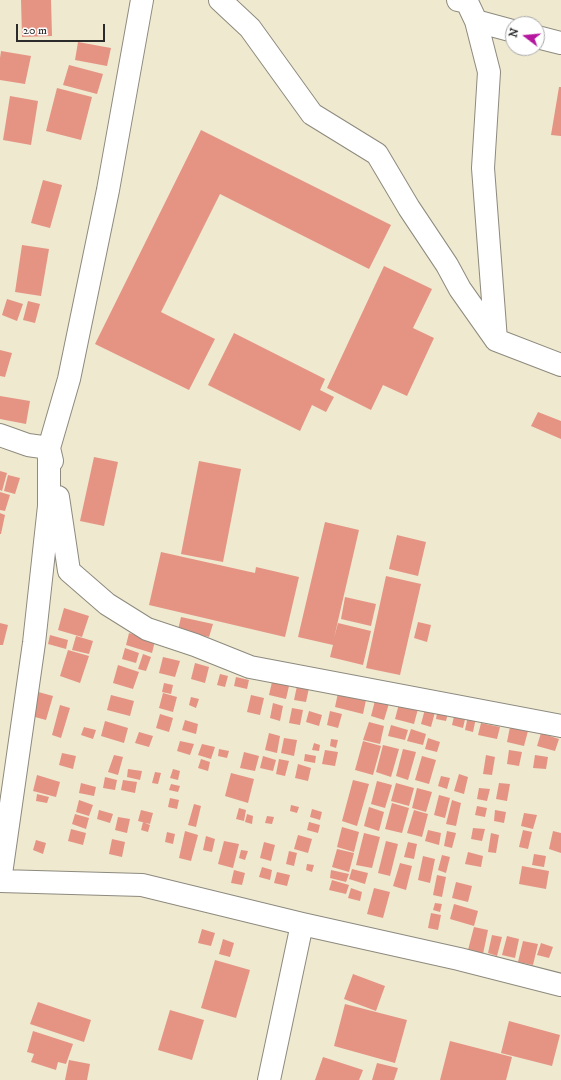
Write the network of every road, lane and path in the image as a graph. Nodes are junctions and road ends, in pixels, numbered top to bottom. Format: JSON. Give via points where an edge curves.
{"nodes":[{"id":1,"x":142,"y":0,"type":"edge"},
{"id":2,"x":220,"y":0,"type":"edge"},
{"id":3,"x":464,"y":1,"type":"edge"},
{"id":4,"x":476,"y":21,"type":"junction"},
{"id":5,"x":505,"y":29,"type":"edge"},
{"id":6,"x":545,"y":39,"type":"edge"},
{"id":7,"x":561,"y":43,"type":"edge"},
{"id":8,"x":496,"y":340,"type":"junction"},
{"id":9,"x":561,"y":365,"type":"edge"},
{"id":10,"x":0,"y":435,"type":"edge"},
{"id":11,"x":49,"y":448,"type":"junction"},
{"id":12,"x":561,"y":726,"type":"edge"},
{"id":13,"x":0,"y":881,"type":"edge"},
{"id":14,"x":302,"y":924,"type":"junction"},
{"id":15,"x":561,"y":985,"type":"edge"},
{"id":16,"x":269,"y":1080,"type":"edge"}],
"edges":[{"from":1,"to":11,"type":"street","via":[[108,190],[69,379]]},
{"from":2,"to":8,"type":"street","via":[[250,28],[312,114],[377,154],[460,289]]},
{"from":3,"to":4,"type":"street"},
{"from":4,"to":5,"type":"street"},
{"from":4,"to":8,"type":"street","via":[[489,72],[483,168]]},
{"from":6,"to":7,"type":"street"},
{"from":8,"to":9,"type":"street"},
{"from":10,"to":11,"type":"street","via":[[28,445]]},
{"from":11,"to":12,"type":"street","via":[[69,571],[106,604],[147,629],[250,667]]},
{"from":11,"to":13,"type":"street","via":[[49,506],[34,643]]},
{"from":13,"to":14,"type":"street","via":[[142,885]]},
{"from":14,"to":15,"type":"street"},
{"from":14,"to":16,"type":"street"}]}
